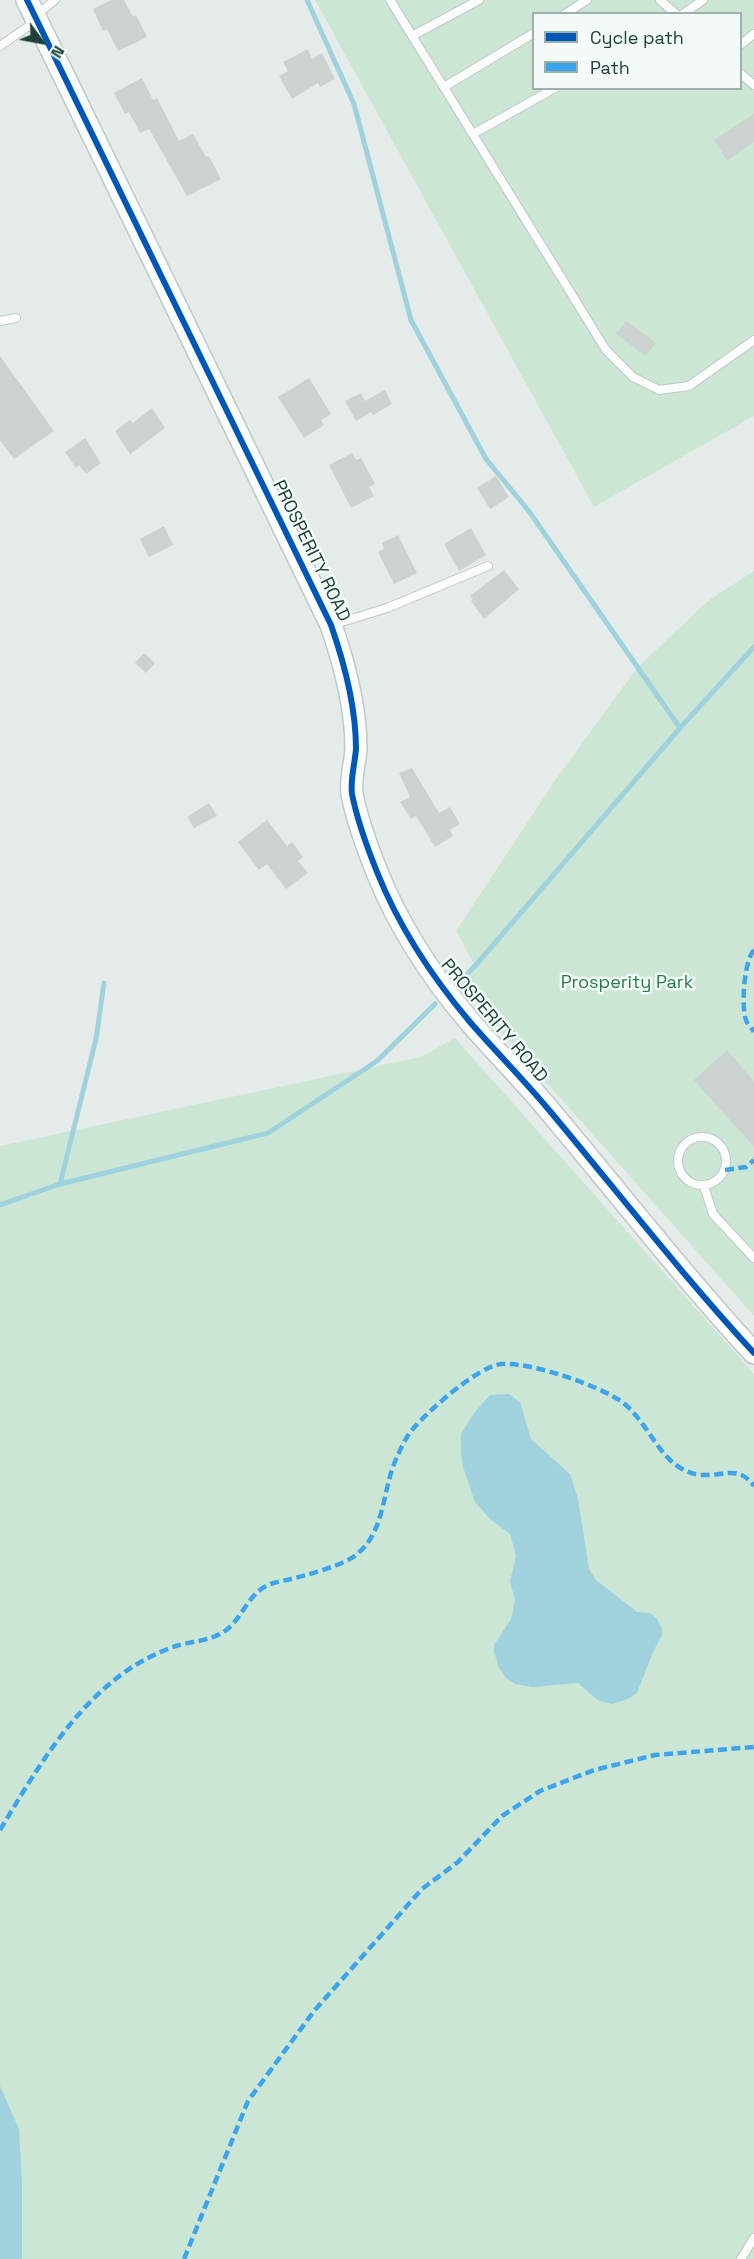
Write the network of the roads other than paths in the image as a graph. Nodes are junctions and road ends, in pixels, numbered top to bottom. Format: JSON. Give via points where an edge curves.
{"nodes":[{"id":1,"x":55,"y":0,"type":"edge"},
{"id":2,"x":390,"y":0,"type":"edge"},
{"id":3,"x":479,"y":0,"type":"edge"},
{"id":4,"x":588,"y":0,"type":"edge"},
{"id":5,"x":660,"y":0,"type":"edge"},
{"id":6,"x":703,"y":0,"type":"edge"},
{"id":7,"x":33,"y":12,"type":"edge"},
{"id":8,"x":568,"y":12,"type":"edge"},
{"id":9,"x":674,"y":12,"type":"edge"},
{"id":10,"x":685,"y":12,"type":"edge"},
{"id":11,"x":532,"y":34,"type":"edge"},
{"id":12,"x":754,"y":34,"type":"edge"},
{"id":13,"x":412,"y":36,"type":"junction"},
{"id":14,"x":742,"y":44,"type":"edge"},
{"id":15,"x":0,"y":46,"type":"edge"},
{"id":16,"x":742,"y":74,"type":"edge"},
{"id":17,"x":754,"y":85,"type":"edge"},
{"id":18,"x":444,"y":87,"type":"junction"},
{"id":19,"x":551,"y":90,"type":"edge"},
{"id":20,"x":473,"y":134,"type":"junction"},
{"id":21,"x":16,"y":318,"type":"dead end"},
{"id":22,"x":0,"y":321,"type":"edge"},
{"id":23,"x":754,"y":340,"type":"edge"},
{"id":24,"x":488,"y":566,"type":"dead end"},
{"id":25,"x":331,"y":625,"type":"junction"},
{"id":26,"x":704,"y":1186,"type":"junction"},
{"id":27,"x":754,"y":1258,"type":"edge"},
{"id":28,"x":754,"y":1353,"type":"edge"},
{"id":29,"x":754,"y":2238,"type":"edge"},
{"id":30,"x":741,"y":2259,"type":"edge"}],
"edges":[{"from":1,"to":7,"type":"lane"},
{"from":2,"to":13,"type":"lane"},
{"from":3,"to":13,"type":"lane"},
{"from":4,"to":8,"type":"lane"},
{"from":5,"to":9,"type":"lane"},
{"from":6,"to":10,"type":"lane"},
{"from":7,"to":15,"type":"lane"},
{"from":7,"to":25,"type":"street","name":"PROSPERITY ROAD"},
{"from":11,"to":18,"type":"lane"},
{"from":12,"to":14,"type":"lane"},
{"from":13,"to":18,"type":"lane"},
{"from":16,"to":17,"type":"lane"},
{"from":18,"to":20,"type":"lane"},
{"from":19,"to":20,"type":"lane"},
{"from":20,"to":23,"type":"lane","via":[[606,350],[633,377],[659,390],[689,386]]},
{"from":21,"to":22,"type":"lane"},
{"from":24,"to":25,"type":"lane","via":[[387,608]]},
{"from":25,"to":28,"type":"street","name":"PROSPERITY ROAD","via":[[352,702],[356,750],[352,792],[377,872],[410,940],[471,1023]]},
{"from":26,"to":26,"type":"lane","via":[[716,1181],[725,1170],[726,1155],[718,1143],[706,1137],[694,1138],[684,1145],[677,1159],[680,1171],[690,1181]]},
{"from":26,"to":27,"type":"lane","via":[[713,1214]]},
{"from":29,"to":30,"type":"lane"}]}
